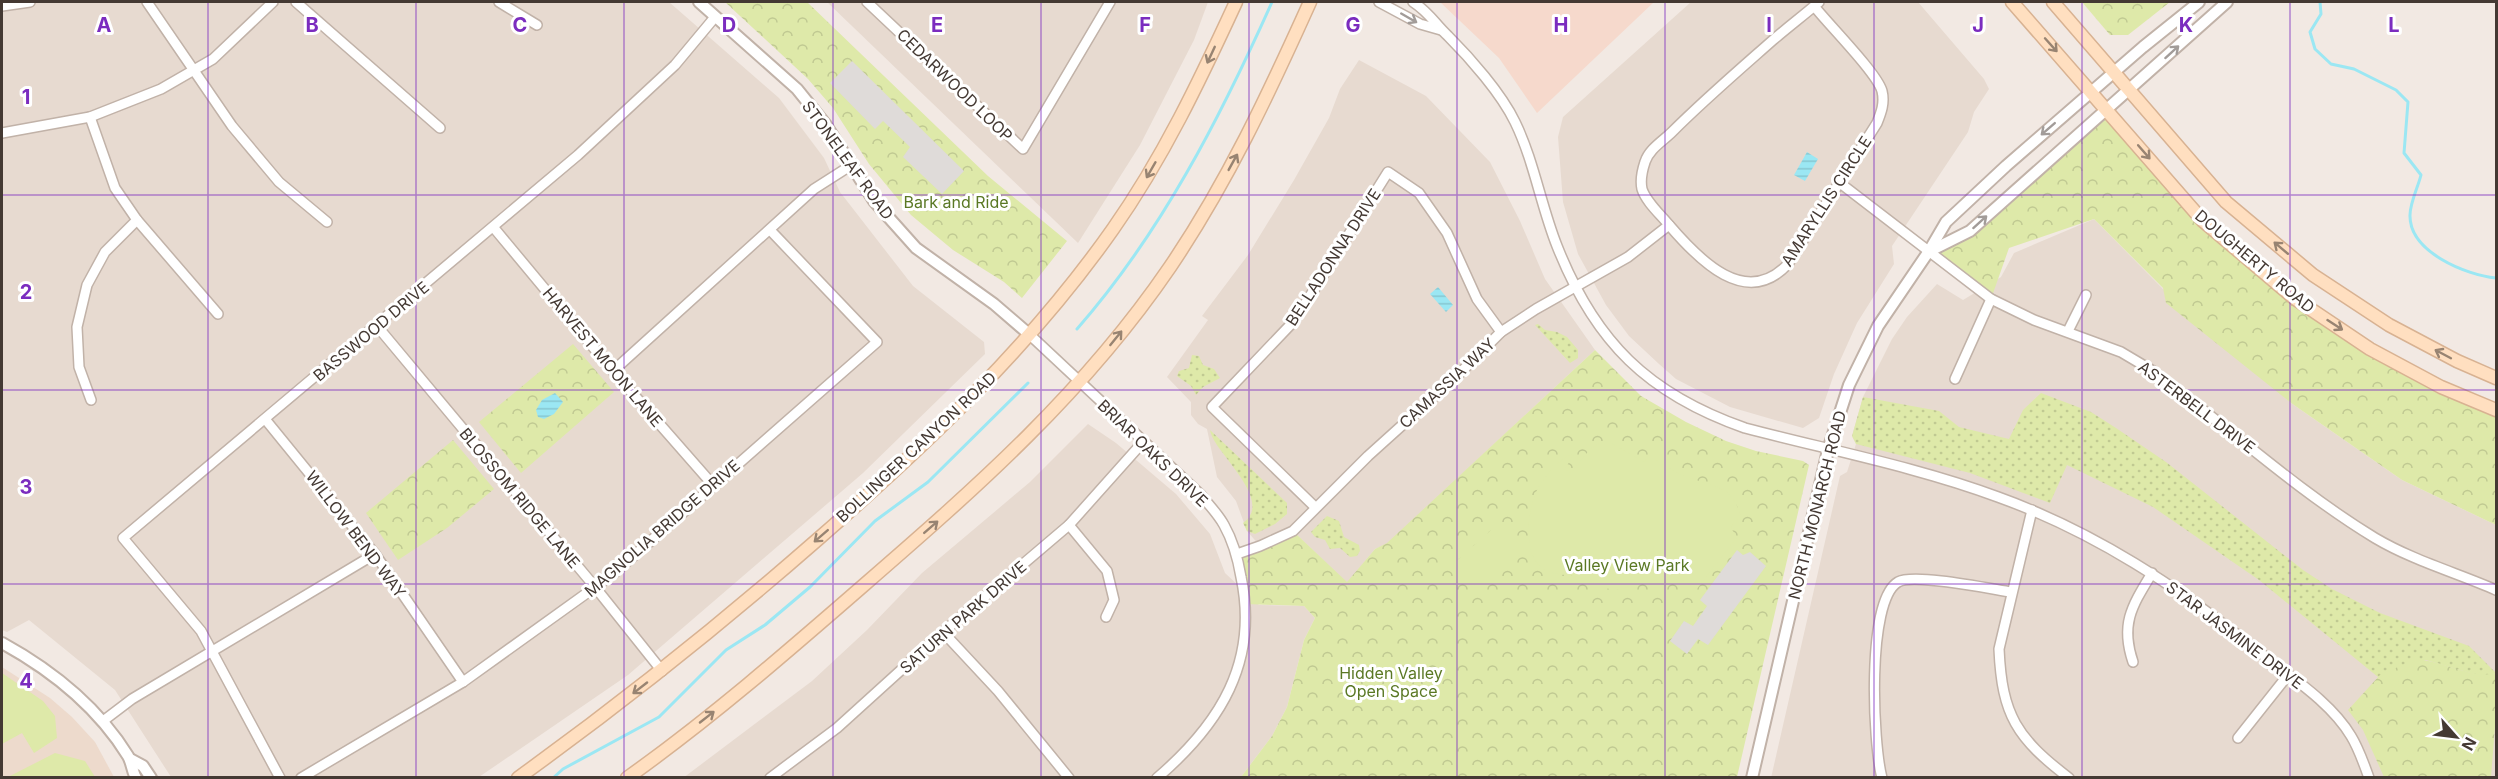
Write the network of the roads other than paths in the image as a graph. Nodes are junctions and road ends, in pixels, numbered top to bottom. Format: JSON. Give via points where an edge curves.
{"nodes":[{"id":1,"x":30,"y":2,"type":"edge"},
{"id":2,"x":147,"y":2,"type":"edge"},
{"id":3,"x":273,"y":2,"type":"edge"},
{"id":4,"x":296,"y":2,"type":"edge"},
{"id":5,"x":499,"y":2,"type":"edge"},
{"id":6,"x":699,"y":2,"type":"edge"},
{"id":7,"x":867,"y":2,"type":"edge"},
{"id":8,"x":1110,"y":2,"type":"edge"},
{"id":9,"x":1236,"y":2,"type":"edge"},
{"id":10,"x":1310,"y":2,"type":"edge"},
{"id":11,"x":1379,"y":2,"type":"edge"},
{"id":12,"x":1413,"y":2,"type":"edge"},
{"id":13,"x":2012,"y":2,"type":"edge"},
{"id":14,"x":2053,"y":2,"type":"edge"},
{"id":15,"x":2199,"y":2,"type":"edge"},
{"id":16,"x":2228,"y":2,"type":"edge"},
{"id":17,"x":1816,"y":4,"type":"edge"},
{"id":18,"x":2,"y":6,"type":"edge"},
{"id":19,"x":716,"y":17,"type":"junction"},
{"id":20,"x":537,"y":26,"type":"dead end"},
{"id":21,"x":1441,"y":30,"type":"junction"},
{"id":22,"x":194,"y":70,"type":"junction"},
{"id":23,"x":2114,"y":72,"type":"junction"},
{"id":24,"x":2092,"y":91,"type":"junction"},
{"id":25,"x":2128,"y":91,"type":"junction"},
{"id":26,"x":2106,"y":108,"type":"junction"},
{"id":27,"x":90,"y":117,"type":"junction"},
{"id":28,"x":440,"y":128,"type":"dead end"},
{"id":29,"x":2,"y":133,"type":"edge"},
{"id":30,"x":850,"y":166,"type":"junction"},
{"id":31,"x":1840,"y":183,"type":"junction"},
{"id":32,"x":136,"y":220,"type":"junction"},
{"id":33,"x":327,"y":222,"type":"dead end"},
{"id":34,"x":1669,"y":225,"type":"junction"},
{"id":35,"x":494,"y":228,"type":"junction"},
{"id":36,"x":770,"y":230,"type":"junction"},
{"id":37,"x":1929,"y":251,"type":"junction"},
{"id":38,"x":1576,"y":288,"type":"junction"},
{"id":39,"x":2086,"y":295,"type":"dead end"},
{"id":40,"x":1991,"y":299,"type":"junction"},
{"id":41,"x":218,"y":314,"type":"dead end"},
{"id":42,"x":377,"y":326,"type":"junction"},
{"id":43,"x":2068,"y":331,"type":"junction"},
{"id":44,"x":1501,"y":332,"type":"junction"},
{"id":45,"x":1030,"y":335,"type":"junction"},
{"id":46,"x":613,"y":371,"type":"junction"},
{"id":47,"x":2496,"y":378,"type":"edge"},
{"id":48,"x":1955,"y":379,"type":"dead end"},
{"id":49,"x":1079,"y":383,"type":"junction"},
{"id":50,"x":91,"y":400,"type":"dead end"},
{"id":51,"x":2496,"y":410,"type":"edge"},
{"id":52,"x":265,"y":419,"type":"junction"},
{"id":53,"x":1143,"y":442,"type":"junction"},
{"id":54,"x":1828,"y":450,"type":"junction"},
{"id":55,"x":712,"y":485,"type":"junction"},
{"id":56,"x":1316,"y":507,"type":"junction"},
{"id":57,"x":2032,"y":510,"type":"junction"},
{"id":58,"x":1069,"y":525,"type":"junction"},
{"id":59,"x":375,"y":554,"type":"junction"},
{"id":60,"x":1237,"y":554,"type":"junction"},
{"id":61,"x":2152,"y":573,"type":"junction"},
{"id":62,"x":595,"y":587,"type":"junction"},
{"id":63,"x":2496,"y":590,"type":"edge"},
{"id":64,"x":2011,"y":592,"type":"junction"},
{"id":65,"x":1106,"y":617,"type":"dead end"},
{"id":66,"x":943,"y":632,"type":"junction"},
{"id":67,"x":2,"y":643,"type":"edge"},
{"id":68,"x":211,"y":651,"type":"junction"},
{"id":69,"x":2133,"y":662,"type":"dead end"},
{"id":70,"x":662,"y":671,"type":"junction"},
{"id":71,"x":2288,"y":675,"type":"junction"},
{"id":72,"x":463,"y":682,"type":"junction"},
{"id":73,"x":103,"y":721,"type":"junction"},
{"id":74,"x":2238,"y":738,"type":"dead end"},
{"id":75,"x":130,"y":759,"type":"junction"},
{"id":76,"x":136,"y":777,"type":"edge"},
{"id":77,"x":151,"y":777,"type":"edge"},
{"id":78,"x":280,"y":777,"type":"edge"},
{"id":79,"x":301,"y":777,"type":"edge"},
{"id":80,"x":518,"y":777,"type":"edge"},
{"id":81,"x":627,"y":777,"type":"edge"},
{"id":82,"x":770,"y":777,"type":"edge"},
{"id":83,"x":1069,"y":777,"type":"edge"},
{"id":84,"x":1157,"y":777,"type":"edge"},
{"id":85,"x":1752,"y":777,"type":"edge"},
{"id":86,"x":1882,"y":777,"type":"edge"},
{"id":87,"x":2069,"y":777,"type":"edge"},
{"id":88,"x":2369,"y":777,"type":"edge"}],
"edges":[{"from":1,"to":18,"type":"street"},
{"from":2,"to":22,"type":"street"},
{"from":3,"to":22,"type":"street","via":[[213,59]]},
{"from":4,"to":28,"type":"street"},
{"from":5,"to":20,"type":"street"},
{"from":6,"to":19,"type":"street","name":"STONELEAF ROAD"},
{"from":7,"to":8,"type":"street","name":"CEDARWOOD LOOP","via":[[1023,149]]},
{"from":9,"to":45,"type":"main road","name":"BOLLINGER CANYON ROAD","one_way":true,"via":[[1180,119],[1147,176],[1113,228]]},
{"from":49,"to":10,"type":"main road","one_way":true,"via":[[1169,268],[1205,213],[1270,91]]},
{"from":11,"to":21,"type":"street","one_way":true,"via":[[1420,24]]},
{"from":12,"to":21,"type":"street","name":"STAR JASMINE DRIVE","via":[[1429,12]]},
{"from":13,"to":24,"type":"main road","name":"DOUGHERTY ROAD","one_way":true},
{"from":14,"to":23,"type":"main road","name":"DOUGHERTY ROAD"},
{"from":15,"to":23,"type":"street","name":"NORTH MONARCH ROAD"},
{"from":25,"to":16,"type":"street","name":"NORTH MONARCH ROAD","one_way":true},
{"from":17,"to":31,"type":"street","name":"AMARYLLIS CIRCLE","via":[[1875,77],[1883,95],[1877,123]]},
{"from":17,"to":34,"type":"street","name":"AMARYLLIS CIRCLE","via":[[1689,114],[1645,159],[1643,190]]},
{"from":19,"to":30,"type":"street","name":"STONELEAF ROAD","via":[[797,89]]},
{"from":19,"to":35,"type":"street","name":"BASSWOOD DRIVE","via":[[675,65],[625,113]]},
{"from":21,"to":38,"type":"street","name":"STAR JASMINE DRIVE","via":[[1476,65],[1515,121],[1556,245]]},
{"from":22,"to":27,"type":"street","via":[[161,89]]},
{"from":22,"to":33,"type":"street","via":[[232,126],[279,182]]},
{"from":23,"to":24,"type":"street","name":"NORTH MONARCH ROAD"},
{"from":23,"to":25,"type":"main road","name":"DOUGHERTY ROAD"},
{"from":24,"to":26,"type":"main road","name":"DOUGHERTY ROAD"},
{"from":24,"to":37,"type":"street","name":"NORTH MONARCH ROAD","one_way":true,"via":[[1946,222]]},
{"from":25,"to":26,"type":"street","name":"NORTH MONARCH ROAD"},
{"from":47,"to":25,"type":"main road","name":"DOUGHERTY ROAD","one_way":true,"via":[[2389,325],[2313,275],[2226,202]]},
{"from":37,"to":26,"type":"street","name":"NORTH MONARCH ROAD","one_way":true,"via":[[1970,231]]},
{"from":26,"to":51,"type":"main road","name":"DOUGHERTY ROAD","one_way":true,"via":[[2203,221],[2294,298],[2370,349],[2441,387]]},
{"from":27,"to":29,"type":"street"},
{"from":27,"to":32,"type":"street","via":[[115,188]]},
{"from":30,"to":36,"type":"street","via":[[814,189]]},
{"from":30,"to":45,"type":"street","name":"STONELEAF ROAD","via":[[874,201],[916,248]]},
{"from":31,"to":34,"type":"street","name":"AMARYLLIS CIRCLE","via":[[1788,264],[1768,281],[1751,284],[1717,270],[1690,249]]},
{"from":31,"to":37,"type":"street","name":"ASTERBELL DRIVE"},
{"from":32,"to":41,"type":"street"},
{"from":32,"to":50,"type":"street","via":[[105,252],[87,285],[77,327],[79,367]]},
{"from":34,"to":38,"type":"street","name":"CAMASSIA WAY","via":[[1628,257]]},
{"from":35,"to":42,"type":"street","name":"BASSWOOD DRIVE"},
{"from":35,"to":46,"type":"street","name":"HARVEST MOON LANE"},
{"from":36,"to":46,"type":"street"},
{"from":36,"to":55,"type":"street","name":"MAGNOLIA BRIDGE DRIVE","via":[[877,342]]},
{"from":37,"to":40,"type":"street","name":"ASTERBELL DRIVE"},
{"from":37,"to":54,"type":"street","name":"NORTH MONARCH ROAD","via":[[1878,326],[1849,386]]},
{"from":38,"to":44,"type":"street","name":"CAMASSIA WAY"},
{"from":38,"to":54,"type":"street","name":"STAR JASMINE DRIVE","via":[[1610,343],[1677,398],[1745,428]]},
{"from":39,"to":43,"type":"street"},
{"from":40,"to":43,"type":"street","name":"ASTERBELL DRIVE"},
{"from":40,"to":48,"type":"street"},
{"from":42,"to":52,"type":"street","name":"BASSWOOD DRIVE"},
{"from":42,"to":62,"type":"street","name":"BLOSSOM RIDGE LANE"},
{"from":43,"to":63,"type":"street","name":"ASTERBELL DRIVE","via":[[2121,352],[2153,371],[2339,515],[2376,538]]},
{"from":44,"to":56,"type":"street","name":"CAMASSIA WAY"},
{"from":44,"to":56,"type":"street","name":"BELLADONNA DRIVE","via":[[1476,299],[1447,233],[1419,193],[1388,172],[1295,320],[1212,407]]},
{"from":45,"to":49,"type":"street","name":"BRIAR OAKS DRIVE"},
{"from":45,"to":70,"type":"main road","name":"BOLLINGER CANYON ROAD","one_way":true,"via":[[984,386],[880,485]]},
{"from":46,"to":55,"type":"street","name":"HARVEST MOON LANE"},
{"from":49,"to":53,"type":"street","name":"BRIAR OAKS DRIVE"},
{"from":81,"to":49,"type":"main road","one_way":true,"via":[[781,657],[944,515],[1041,425]]},
{"from":52,"to":59,"type":"street","name":"WILLOW BEND WAY"},
{"from":52,"to":68,"type":"street","name":"BASSWOOD DRIVE","via":[[123,538],[201,631]]},
{"from":53,"to":58,"type":"street","name":"SATURN PARK DRIVE"},
{"from":53,"to":60,"type":"street","name":"BRIAR OAKS DRIVE","via":[[1201,495],[1223,523]]},
{"from":54,"to":57,"type":"street","name":"STAR JASMINE DRIVE","via":[[1959,484]]},
{"from":54,"to":85,"type":"street","name":"NORTH MONARCH ROAD"},
{"from":55,"to":62,"type":"street","name":"MAGNOLIA BRIDGE DRIVE"},
{"from":56,"to":60,"type":"street","name":"CAMASSIA WAY","via":[[1293,531]]},
{"from":57,"to":61,"type":"street","name":"STAR JASMINE DRIVE","via":[[2099,541]]},
{"from":57,"to":64,"type":"street"},
{"from":58,"to":65,"type":"street","via":[[1107,571],[1114,600]]},
{"from":58,"to":66,"type":"street","name":"SATURN PARK DRIVE"},
{"from":59,"to":68,"type":"street"},
{"from":59,"to":72,"type":"street","name":"WILLOW BEND WAY"},
{"from":60,"to":84,"type":"street","name":"BRIAR OAKS DRIVE","via":[[1245,592],[1246,627],[1234,683],[1204,732]]},
{"from":61,"to":69,"type":"street","via":[[2127,624],[2126,641]]},
{"from":61,"to":71,"type":"street","name":"STAR JASMINE DRIVE","via":[[2211,613]]},
{"from":62,"to":70,"type":"street","name":"BLOSSOM RIDGE LANE"},
{"from":62,"to":72,"type":"street","name":"MAGNOLIA BRIDGE DRIVE"},
{"from":64,"to":86,"type":"street","via":[[1910,579],[1898,582],[1887,595],[1879,623],[1873,690],[1877,760]]},
{"from":64,"to":87,"type":"street","via":[[1999,649],[2004,695],[2026,742]]},
{"from":66,"to":82,"type":"street","name":"SATURN PARK DRIVE","via":[[837,728]]},
{"from":66,"to":83,"type":"street"},
{"from":67,"to":73,"type":"street","via":[[60,681]]},
{"from":68,"to":73,"type":"street"},
{"from":68,"to":78,"type":"street"},
{"from":70,"to":80,"type":"main road","name":"BOLLINGER CANYON ROAD","one_way":true},
{"from":71,"to":74,"type":"street"},
{"from":71,"to":88,"type":"street","name":"STAR JASMINE DRIVE","via":[[2352,737]]},
{"from":72,"to":79,"type":"street","name":"MAGNOLIA BRIDGE DRIVE"},
{"from":73,"to":75,"type":"street"},
{"from":75,"to":76,"type":"street"},
{"from":75,"to":77,"type":"street","via":[[143,766]]}]}
